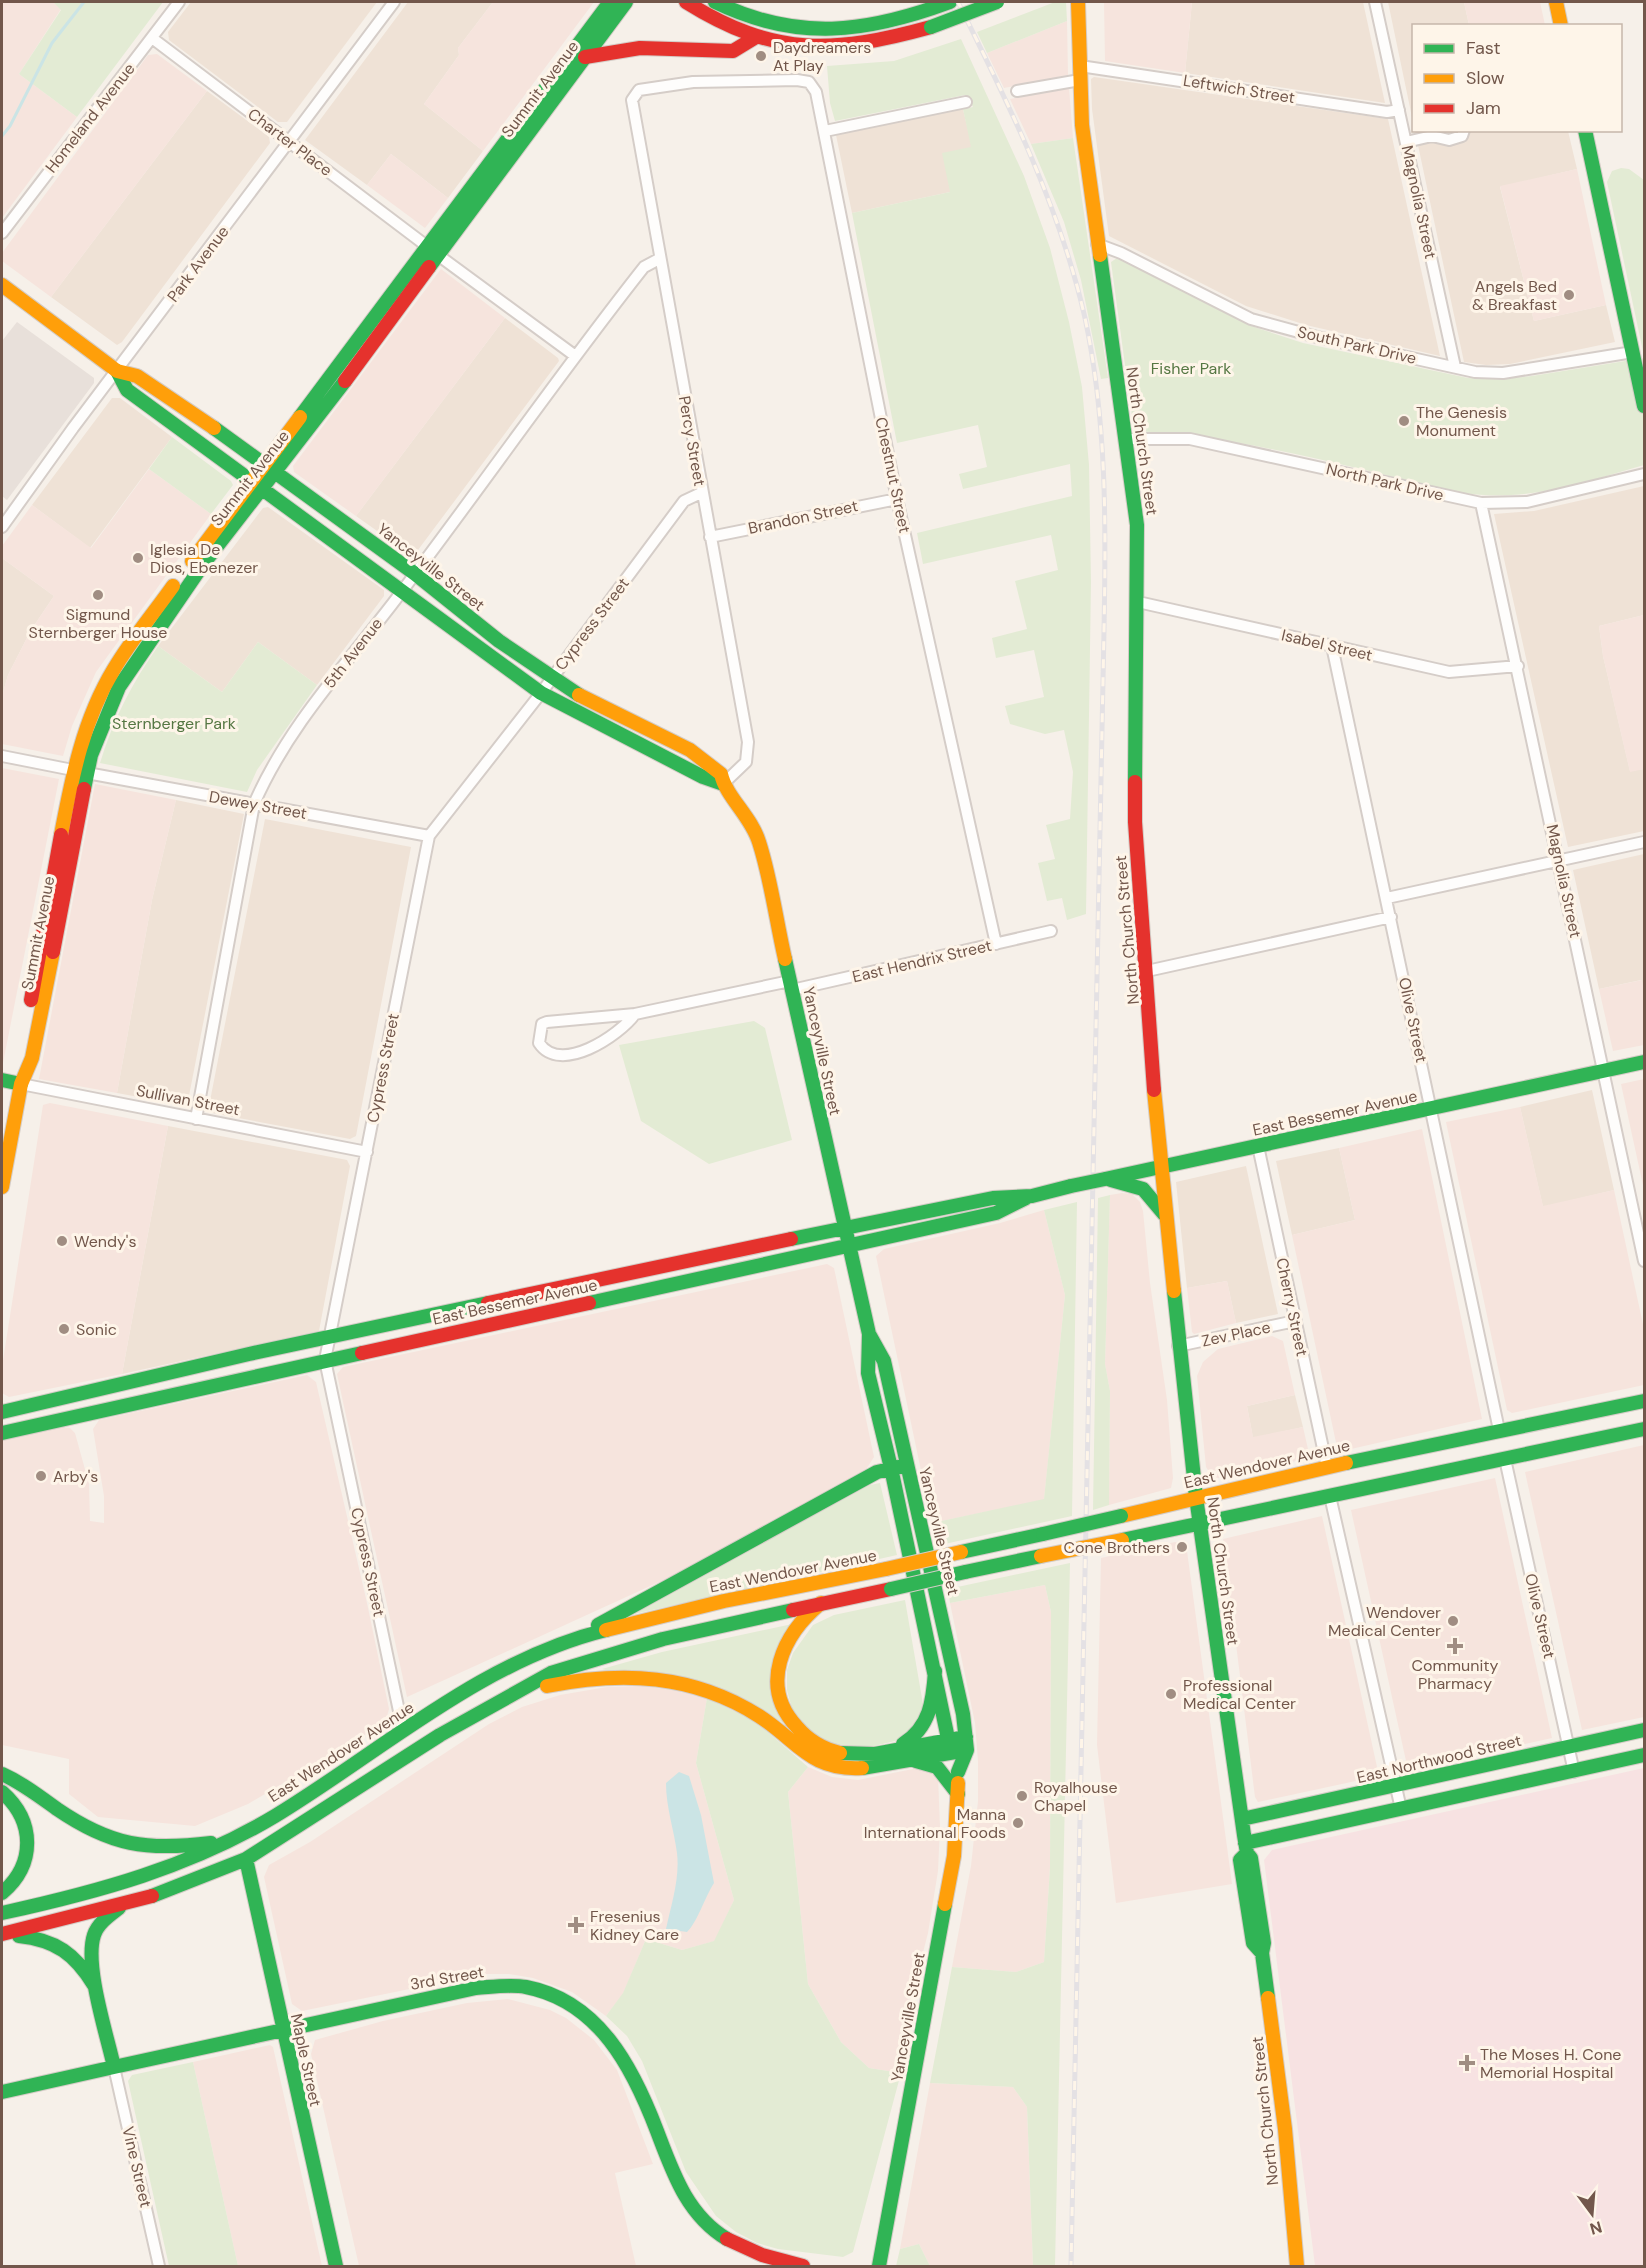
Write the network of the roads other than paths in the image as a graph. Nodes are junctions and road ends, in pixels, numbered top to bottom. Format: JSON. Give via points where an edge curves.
{"nodes":[{"id":1,"x":178,"y":2,"type":"edge"},
{"id":2,"x":394,"y":2,"type":"edge"},
{"id":3,"x":610,"y":2,"type":"edge"},
{"id":4,"x":626,"y":2,"type":"edge"},
{"id":5,"x":686,"y":2,"type":"edge"},
{"id":6,"x":715,"y":2,"type":"edge"},
{"id":7,"x":950,"y":2,"type":"edge"},
{"id":8,"x":997,"y":2,"type":"edge"},
{"id":9,"x":1078,"y":2,"type":"edge"},
{"id":10,"x":1375,"y":2,"type":"edge"},
{"id":11,"x":1556,"y":2,"type":"edge"},
{"id":12,"x":1561,"y":24,"type":"edge"},
{"id":13,"x":756,"y":37,"type":"junction"},
{"id":14,"x":152,"y":38,"type":"junction"},
{"id":15,"x":585,"y":57,"type":"junction"},
{"id":16,"x":1080,"y":73,"type":"junction"},
{"id":17,"x":639,"y":90,"type":"joint"},
{"id":18,"x":1017,"y":91,"type":"dead end"},
{"id":19,"x":966,"y":102,"type":"dead end"},
{"id":20,"x":1399,"y":110,"type":"junction"},
{"id":21,"x":825,"y":131,"type":"junction"},
{"id":22,"x":1463,"y":132,"type":"edge"},
{"id":23,"x":1584,"y":132,"type":"edge"},
{"id":24,"x":1434,"y":133,"type":"edge"},
{"id":25,"x":290,"y":141,"type":"junction"},
{"id":26,"x":1406,"y":142,"type":"junction"},
{"id":27,"x":2,"y":233,"type":"edge"},
{"id":28,"x":1097,"y":244,"type":"junction"},
{"id":29,"x":433,"y":251,"type":"junction"},
{"id":30,"x":659,"y":259,"type":"junction"},
{"id":31,"x":2,"y":285,"type":"edge"},
{"id":32,"x":1633,"y":352,"type":"junction"},
{"id":33,"x":574,"y":355,"type":"junction"},
{"id":34,"x":1455,"y":367,"type":"junction"},
{"id":35,"x":117,"y":372,"type":"junction"},
{"id":36,"x":1644,"y":406,"type":"edge"},
{"id":37,"x":1125,"y":439,"type":"junction"},
{"id":38,"x":271,"y":468,"type":"junction"},
{"id":39,"x":1644,"y":474,"type":"edge"},
{"id":40,"x":257,"y":486,"type":"junction"},
{"id":41,"x":701,"y":493,"type":"junction"},
{"id":42,"x":897,"y":499,"type":"junction"},
{"id":43,"x":1481,"y":503,"type":"junction"},
{"id":44,"x":2,"y":527,"type":"edge"},
{"id":45,"x":710,"y":537,"type":"junction"},
{"id":46,"x":414,"y":573,"type":"junction"},
{"id":47,"x":402,"y":590,"type":"junction"},
{"id":48,"x":1138,"y":602,"type":"junction"},
{"id":49,"x":1332,"y":646,"type":"junction"},
{"id":50,"x":1518,"y":666,"type":"junction"},
{"id":51,"x":552,"y":678,"type":"junction"},
{"id":52,"x":541,"y":693,"type":"junction"},
{"id":53,"x":2,"y":756,"type":"edge"},
{"id":54,"x":73,"y":770,"type":"junction"},
{"id":55,"x":87,"y":772,"type":"junction"},
{"id":56,"x":723,"y":784,"type":"junction"},
{"id":57,"x":254,"y":804,"type":"junction"},
{"id":58,"x":429,"y":836,"type":"junction"},
{"id":59,"x":1644,"y":842,"type":"edge"},
{"id":60,"x":1559,"y":861,"type":"junction"},
{"id":61,"x":1387,"y":898,"type":"junction"},
{"id":62,"x":1391,"y":917,"type":"junction"},
{"id":63,"x":1051,"y":931,"type":"dead end"},
{"id":64,"x":996,"y":944,"type":"junction"},
{"id":65,"x":1147,"y":971,"type":"junction"},
{"id":66,"x":791,"y":986,"type":"junction"},
{"id":67,"x":635,"y":1014,"type":"junction"},
{"id":68,"x":1644,"y":1062,"type":"edge"},
{"id":69,"x":1604,"y":1070,"type":"junction"},
{"id":70,"x":23,"y":1078,"type":"junction"},
{"id":71,"x":2,"y":1080,"type":"edge"},
{"id":72,"x":1432,"y":1108,"type":"junction"},
{"id":73,"x":196,"y":1119,"type":"junction"},
{"id":74,"x":1258,"y":1146,"type":"junction"},
{"id":75,"x":367,"y":1152,"type":"junction"},
{"id":76,"x":1160,"y":1167,"type":"junction"},
{"id":77,"x":1106,"y":1179,"type":"junction"},
{"id":78,"x":2,"y":1187,"type":"edge"},
{"id":79,"x":1032,"y":1196,"type":"junction"},
{"id":80,"x":1164,"y":1215,"type":"junction"},
{"id":81,"x":844,"y":1229,"type":"junction"},
{"id":82,"x":848,"y":1246,"type":"junction"},
{"id":83,"x":1644,"y":1261,"type":"edge"},
{"id":84,"x":1295,"y":1321,"type":"junction"},
{"id":85,"x":869,"y":1334,"type":"junction"},
{"id":86,"x":331,"y":1336,"type":"junction"},
{"id":87,"x":1178,"y":1346,"type":"junction"},
{"id":88,"x":249,"y":1354,"type":"junction"},
{"id":89,"x":325,"y":1360,"type":"junction"},
{"id":90,"x":230,"y":1382,"type":"junction"},
{"id":91,"x":1644,"y":1401,"type":"edge"},
{"id":92,"x":2,"y":1412,"type":"edge"},
{"id":93,"x":1499,"y":1430,"type":"junction"},
{"id":94,"x":1644,"y":1430,"type":"edge"},
{"id":95,"x":2,"y":1432,"type":"edge"},
{"id":96,"x":1505,"y":1460,"type":"junction"},
{"id":97,"x":907,"y":1465,"type":"junction"},
{"id":98,"x":1327,"y":1467,"type":"junction"},
{"id":99,"x":891,"y":1468,"type":"junction"},
{"id":100,"x":1330,"y":1496,"type":"junction"},
{"id":101,"x":1196,"y":1497,"type":"junction"},
{"id":102,"x":1199,"y":1522,"type":"junction"},
{"id":103,"x":823,"y":1602,"type":"junction"},
{"id":104,"x":571,"y":1640,"type":"junction"},
{"id":105,"x":935,"y":1671,"type":"junction"},
{"id":106,"x":508,"y":1695,"type":"junction"},
{"id":107,"x":403,"y":1730,"type":"junction"},
{"id":108,"x":1644,"y":1730,"type":"edge"},
{"id":109,"x":966,"y":1743,"type":"junction"},
{"id":110,"x":950,"y":1745,"type":"junction"},
{"id":111,"x":1569,"y":1746,"type":"junction"},
{"id":112,"x":896,"y":1748,"type":"junction"},
{"id":113,"x":1644,"y":1755,"type":"edge"},
{"id":114,"x":909,"y":1760,"type":"junction"},
{"id":115,"x":958,"y":1772,"type":"junction"},
{"id":116,"x":1574,"y":1772,"type":"junction"},
{"id":117,"x":2,"y":1774,"type":"edge"},
{"id":118,"x":1396,"y":1785,"type":"junction"},
{"id":119,"x":2,"y":1792,"type":"edge"},
{"id":120,"x":958,"y":1794,"type":"junction"},
{"id":121,"x":1401,"y":1809,"type":"junction"},
{"id":122,"x":271,"y":1817,"type":"junction"},
{"id":123,"x":1242,"y":1819,"type":"junction"},
{"id":124,"x":230,"y":1841,"type":"junction"},
{"id":125,"x":1246,"y":1848,"type":"junction"},
{"id":126,"x":246,"y":1859,"type":"junction"},
{"id":127,"x":2,"y":1893,"type":"edge"},
{"id":128,"x":120,"y":1906,"type":"junction"},
{"id":129,"x":2,"y":1913,"type":"edge"},
{"id":130,"x":2,"y":1935,"type":"edge"},
{"id":131,"x":98,"y":1992,"type":"junction"},
{"id":132,"x":283,"y":2029,"type":"junction"},
{"id":133,"x":114,"y":2067,"type":"junction"},
{"id":134,"x":2,"y":2092,"type":"edge"},
{"id":135,"x":159,"y":2266,"type":"edge"},
{"id":136,"x":336,"y":2266,"type":"edge"},
{"id":137,"x":803,"y":2266,"type":"edge"},
{"id":138,"x":879,"y":2266,"type":"edge"},
{"id":139,"x":1297,"y":2266,"type":"edge"}],
"edges":[{"from":1,"to":14,"type":"street","name":"Homeland Avenue"},
{"from":2,"to":25,"type":"street","name":"Park Avenue"},
{"from":3,"to":29,"type":"main road","name":"Summit Avenue"},
{"from":4,"to":15,"type":"main road","name":"Summit Avenue"},
{"from":5,"to":13,"type":"main road"},
{"from":6,"to":7,"type":"main road","via":[[754,20],[825,31],[856,29]]},
{"from":8,"to":13,"type":"main road","bridge":true,"via":[[931,27],[860,46],[799,46]]},
{"from":9,"to":16,"type":"main road","name":"North Church Street"},
{"from":10,"to":20,"type":"street","name":"Magnolia Street"},
{"from":11,"to":12,"type":"main road"},
{"from":13,"to":15,"type":"main road","via":[[733,51],[633,46]]},
{"from":14,"to":25,"type":"street","name":"Charter Place"},
{"from":14,"to":27,"type":"street","name":"Homeland Avenue"},
{"from":15,"to":29,"type":"main road","name":"Summit Avenue"},
{"from":16,"to":18,"type":"street","name":"Leftwich Street"},
{"from":16,"to":20,"type":"street","name":"Leftwich Street","via":[[1386,112]]},
{"from":16,"to":28,"type":"main road","name":"North Church Street","via":[[1083,136]]},
{"from":17,"to":21,"type":"street","name":"Chestnut Street","via":[[693,81],[809,82],[816,92]]},
{"from":17,"to":30,"type":"street","name":"Percy Street","via":[[632,100],[633,110]]},
{"from":19,"to":21,"type":"street"},
{"from":20,"to":26,"type":"street","name":"Magnolia Street"},
{"from":21,"to":42,"type":"street","name":"Chestnut Street"},
{"from":22,"to":24,"type":"street","via":[[1449,140]]},
{"from":23,"to":32,"type":"main road"},
{"from":24,"to":26,"type":"street"},
{"from":25,"to":29,"type":"street","name":"Charter Place"},
{"from":25,"to":35,"type":"street","name":"Park Avenue"},
{"from":26,"to":34,"type":"street","name":"Magnolia Street"},
{"from":28,"to":34,"type":"street","name":"South Park Drive","via":[[1251,319],[1317,338]]},
{"from":28,"to":37,"type":"main road","name":"North Church Street"},
{"from":29,"to":33,"type":"street","name":"Charter Place"},
{"from":29,"to":38,"type":"main road","name":"Summit Avenue"},
{"from":30,"to":33,"type":"street","name":"5th Avenue","via":[[644,267]]},
{"from":30,"to":41,"type":"street","name":"Percy Street"},
{"from":31,"to":35,"type":"main road","name":"Yanceyville Street"},
{"from":32,"to":34,"type":"street","name":"South Park Drive","via":[[1503,373]]},
{"from":32,"to":36,"type":"main road"},
{"from":33,"to":46,"type":"street","name":"5th Avenue"},
{"from":35,"to":38,"type":"main road","name":"Yanceyville Street","via":[[137,376]]},
{"from":35,"to":40,"type":"main road","name":"Yanceyville Street","via":[[127,390]]},
{"from":35,"to":44,"type":"street","name":"Park Avenue"},
{"from":37,"to":43,"type":"street","name":"North Park Drive","via":[[1190,439]]},
{"from":37,"to":48,"type":"main road","name":"North Church Street","via":[[1134,492]]},
{"from":38,"to":40,"type":"main road","name":"Summit Avenue"},
{"from":38,"to":46,"type":"main road","name":"Yanceyville Street"},
{"from":39,"to":43,"type":"street","name":"North Park Drive","via":[[1527,502]]},
{"from":40,"to":47,"type":"main road","name":"Yanceyville Street"},
{"from":40,"to":54,"type":"main road","name":"Summit Avenue","via":[[114,669],[89,720]]},
{"from":40,"to":55,"type":"main road","name":"Summit Avenue","via":[[119,687]]},
{"from":41,"to":45,"type":"street","name":"Percy Street"},
{"from":41,"to":51,"type":"street","name":"Cypress Street","via":[[684,501]]},
{"from":42,"to":45,"type":"street","name":"Brandon Street"},
{"from":42,"to":64,"type":"street","name":"Chestnut Street"},
{"from":43,"to":50,"type":"street","name":"Magnolia Street"},
{"from":45,"to":56,"type":"street","name":"Percy Street","via":[[748,749],[742,768]]},
{"from":46,"to":47,"type":"street","name":"5th Avenue"},
{"from":46,"to":51,"type":"main road","name":"Yanceyville Street"},
{"from":47,"to":52,"type":"main road","name":"Yanceyville Street"},
{"from":47,"to":57,"type":"street","name":"5th Avenue","via":[[302,718],[268,770]]},
{"from":48,"to":49,"type":"street","name":"Isabel Street"},
{"from":48,"to":65,"type":"main road","name":"North Church Street","via":[[1135,822]]},
{"from":49,"to":50,"type":"street","name":"Isabel Street","via":[[1449,672]]},
{"from":49,"to":61,"type":"street","name":"Olive Street"},
{"from":50,"to":60,"type":"street","name":"Magnolia Street"},
{"from":51,"to":52,"type":"street","name":"Cypress Street"},
{"from":51,"to":56,"type":"main road","name":"Yanceyville Street","via":[[598,706],[690,750],[721,774]]},
{"from":52,"to":56,"type":"main road","name":"Yanceyville Street","via":[[711,783]]},
{"from":52,"to":58,"type":"street","name":"Cypress Street"},
{"from":53,"to":54,"type":"street"},
{"from":54,"to":70,"type":"main road","name":"Summit Avenue","via":[[25,1032]]},
{"from":55,"to":57,"type":"street","name":"Dewey Street"},
{"from":55,"to":70,"type":"main road","name":"Summit Avenue","via":[[32,1058]]},
{"from":56,"to":66,"type":"main road","name":"Yanceyville Street","via":[[747,815],[759,841]]},
{"from":57,"to":58,"type":"street","name":"Dewey Street"},
{"from":57,"to":73,"type":"street","name":"5th Avenue"},
{"from":58,"to":75,"type":"street","name":"Cypress Street"},
{"from":59,"to":60,"type":"street"},
{"from":60,"to":61,"type":"street"},
{"from":60,"to":69,"type":"street","name":"Magnolia Street"},
{"from":61,"to":62,"type":"street","name":"Olive Street"},
{"from":62,"to":65,"type":"street"},
{"from":62,"to":72,"type":"street","name":"Olive Street"},
{"from":63,"to":64,"type":"street","name":"East Hendrix Street"},
{"from":64,"to":66,"type":"street","name":"East Hendrix Street"},
{"from":65,"to":76,"type":"main road","name":"North Church Street"},
{"from":66,"to":67,"type":"street","name":"East Hendrix Street"},
{"from":66,"to":81,"type":"main road","name":"Yanceyville Street"},
{"from":67,"to":67,"type":"street","name":"East Hendrix Street","via":[[547,1022],[542,1024],[539,1043],[544,1050],[559,1056],[571,1054],[602,1042],[627,1025]]},
{"from":68,"to":69,"type":"main road","name":"East Bessemer Avenue"},
{"from":69,"to":72,"type":"main road","name":"East Bessemer Avenue"},
{"from":69,"to":83,"type":"street","name":"Magnolia Street"},
{"from":70,"to":71,"type":"main road","name":"Sullivan Street"},
{"from":70,"to":73,"type":"street","name":"Sullivan Street"},
{"from":70,"to":78,"type":"main road","name":"Summit Avenue"},
{"from":72,"to":74,"type":"main road","name":"East Bessemer Avenue"},
{"from":72,"to":93,"type":"street","name":"Olive Street"},
{"from":73,"to":75,"type":"street","name":"Sullivan Street"},
{"from":74,"to":76,"type":"main road","name":"East Bessemer Avenue"},
{"from":74,"to":84,"type":"street","name":"Cherry Street"},
{"from":75,"to":86,"type":"street","name":"Cypress Street"},
{"from":76,"to":77,"type":"main road","name":"East Bessemer Avenue"},
{"from":76,"to":80,"type":"main road","name":"North Church Street"},
{"from":77,"to":79,"type":"main road","name":"East Bessemer Avenue","bridge":true},
{"from":77,"to":80,"type":"main road","via":[[1143,1189]]},
{"from":79,"to":81,"type":"main road","name":"East Bessemer Avenue","via":[[993,1198]]},
{"from":79,"to":82,"type":"main road","name":"East Bessemer Avenue","via":[[996,1213]]},
{"from":80,"to":87,"type":"main road","name":"North Church Street"},
{"from":81,"to":82,"type":"main road","name":"Yanceyville Street"},
{"from":81,"to":86,"type":"main road","name":"East Bessemer Avenue"},
{"from":82,"to":85,"type":"main road","name":"Yanceyville Street"},
{"from":82,"to":89,"type":"main road","name":"East Bessemer Avenue"},
{"from":84,"to":87,"type":"street","name":"Zev Place"},
{"from":84,"to":98,"type":"street","name":"Cherry Street"},
{"from":85,"to":97,"type":"main road","name":"Yanceyville Street","via":[[884,1361]]},
{"from":85,"to":99,"type":"main road","name":"Yanceyville Street","via":[[868,1373]]},
{"from":86,"to":88,"type":"main road","name":"East Bessemer Avenue"},
{"from":86,"to":89,"type":"street","name":"Cypress Street"},
{"from":87,"to":101,"type":"main road","name":"North Church Street"},
{"from":88,"to":90,"type":"main road"},
{"from":88,"to":92,"type":"main road","name":"East Bessemer Avenue"},
{"from":89,"to":90,"type":"main road","name":"East Bessemer Avenue"},
{"from":89,"to":107,"type":"street","name":"Cypress Street"},
{"from":90,"to":95,"type":"main road","name":"East Bessemer Avenue"},
{"from":91,"to":93,"type":"main road","name":"East Wendover Avenue"},
{"from":93,"to":98,"type":"main road","name":"East Wendover Avenue"},
{"from":94,"to":96,"type":"main road"},
{"from":96,"to":100,"type":"main road"},
{"from":96,"to":111,"type":"street","name":"Olive Street"},
{"from":97,"to":99,"type":"main road"},
{"from":97,"to":109,"type":"main road","name":"Yanceyville Street","via":[[963,1714]]},
{"from":98,"to":101,"type":"main road","name":"East Wendover Avenue"},
{"from":99,"to":104,"type":"main road","via":[[877,1472]]},
{"from":99,"to":105,"type":"main road","name":"Yanceyville Street"},
{"from":100,"to":102,"type":"main road"},
{"from":100,"to":118,"type":"street"},
{"from":101,"to":102,"type":"main road","name":"North Church Street"},
{"from":101,"to":104,"type":"main road","name":"East Wendover Avenue","bridge":true,"via":[[886,1569],[669,1613]]},
{"from":102,"to":103,"type":"main road","bridge":true},
{"from":102,"to":123,"type":"main road","name":"North Church Street"},
{"from":103,"to":106,"type":"main road","via":[[663,1639],[551,1673]]},
{"from":103,"to":112,"type":"main road","via":[[794,1631],[779,1658],[776,1681],[793,1727],[831,1752],[851,1755]]},
{"from":104,"to":107,"type":"main road","name":"East Wendover Avenue","via":[[481,1682]]},
{"from":105,"to":110,"type":"main road","name":"Yanceyville Street"},
{"from":105,"to":112,"type":"main road","via":[[933,1700],[922,1730]]},
{"from":106,"to":114,"type":"main road","via":[[585,1677],[657,1677],[721,1693],[774,1726],[819,1762],[842,1768]]},
{"from":106,"to":126,"type":"main road"},
{"from":107,"to":122,"type":"main road","name":"East Wendover Avenue"},
{"from":108,"to":111,"type":"main road","name":"East Northwood Street"},
{"from":109,"to":110,"type":"main road"},
{"from":109,"to":115,"type":"main road","name":"Yanceyville Street"},
{"from":110,"to":112,"type":"main road"},
{"from":110,"to":114,"type":"main road"},
{"from":110,"to":115,"type":"main road","name":"Yanceyville Street"},
{"from":111,"to":116,"type":"street","name":"Olive Street"},
{"from":111,"to":118,"type":"main road","name":"East Northwood Street"},
{"from":113,"to":116,"type":"main road"},
{"from":114,"to":120,"type":"main road","via":[[939,1766]]},
{"from":115,"to":120,"type":"main road","name":"Yanceyville Street"},
{"from":116,"to":121,"type":"main road"},
{"from":117,"to":124,"type":"main road","via":[[88,1830],[114,1842],[140,1849]]},
{"from":118,"to":121,"type":"street"},
{"from":118,"to":123,"type":"main road","name":"East Northwood Street"},
{"from":119,"to":127,"type":"main road","via":[[19,1811],[29,1832],[22,1871]]},
{"from":120,"to":138,"type":"main road","name":"Yanceyville Street","via":[[954,1856]]},
{"from":121,"to":125,"type":"main road"},
{"from":122,"to":124,"type":"main road","name":"East Wendover Avenue"},
{"from":122,"to":126,"type":"main road","via":[[249,1841]]},
{"from":123,"to":125,"type":"main road","name":"North Church Street"},
{"from":124,"to":129,"type":"main road","name":"East Wendover Avenue","via":[[165,1870],[89,1894]]},
{"from":125,"to":139,"type":"main road","name":"North Church Street","via":[[1251,1858],[1264,1943],[1262,1953],[1285,2129]]},
{"from":126,"to":128,"type":"main road"},
{"from":126,"to":132,"type":"main road","name":"Maple Street"},
{"from":128,"to":130,"type":"main road"},
{"from":128,"to":131,"type":"main road","via":[[93,1935]]},
{"from":130,"to":131,"type":"main road","via":[[62,1945],[80,1962]]},
{"from":131,"to":133,"type":"main road"},
{"from":132,"to":133,"type":"main road","name":"3rd Street"},
{"from":132,"to":136,"type":"main road","name":"Maple Street"},
{"from":132,"to":137,"type":"main road","name":"3rd Street","via":[[476,1988],[526,1987],[558,1998],[599,2025],[619,2047],[668,2162],[701,2219],[746,2250]]},
{"from":133,"to":134,"type":"main road","name":"3rd Street"},
{"from":133,"to":135,"type":"street","name":"Vine Street"}]}
